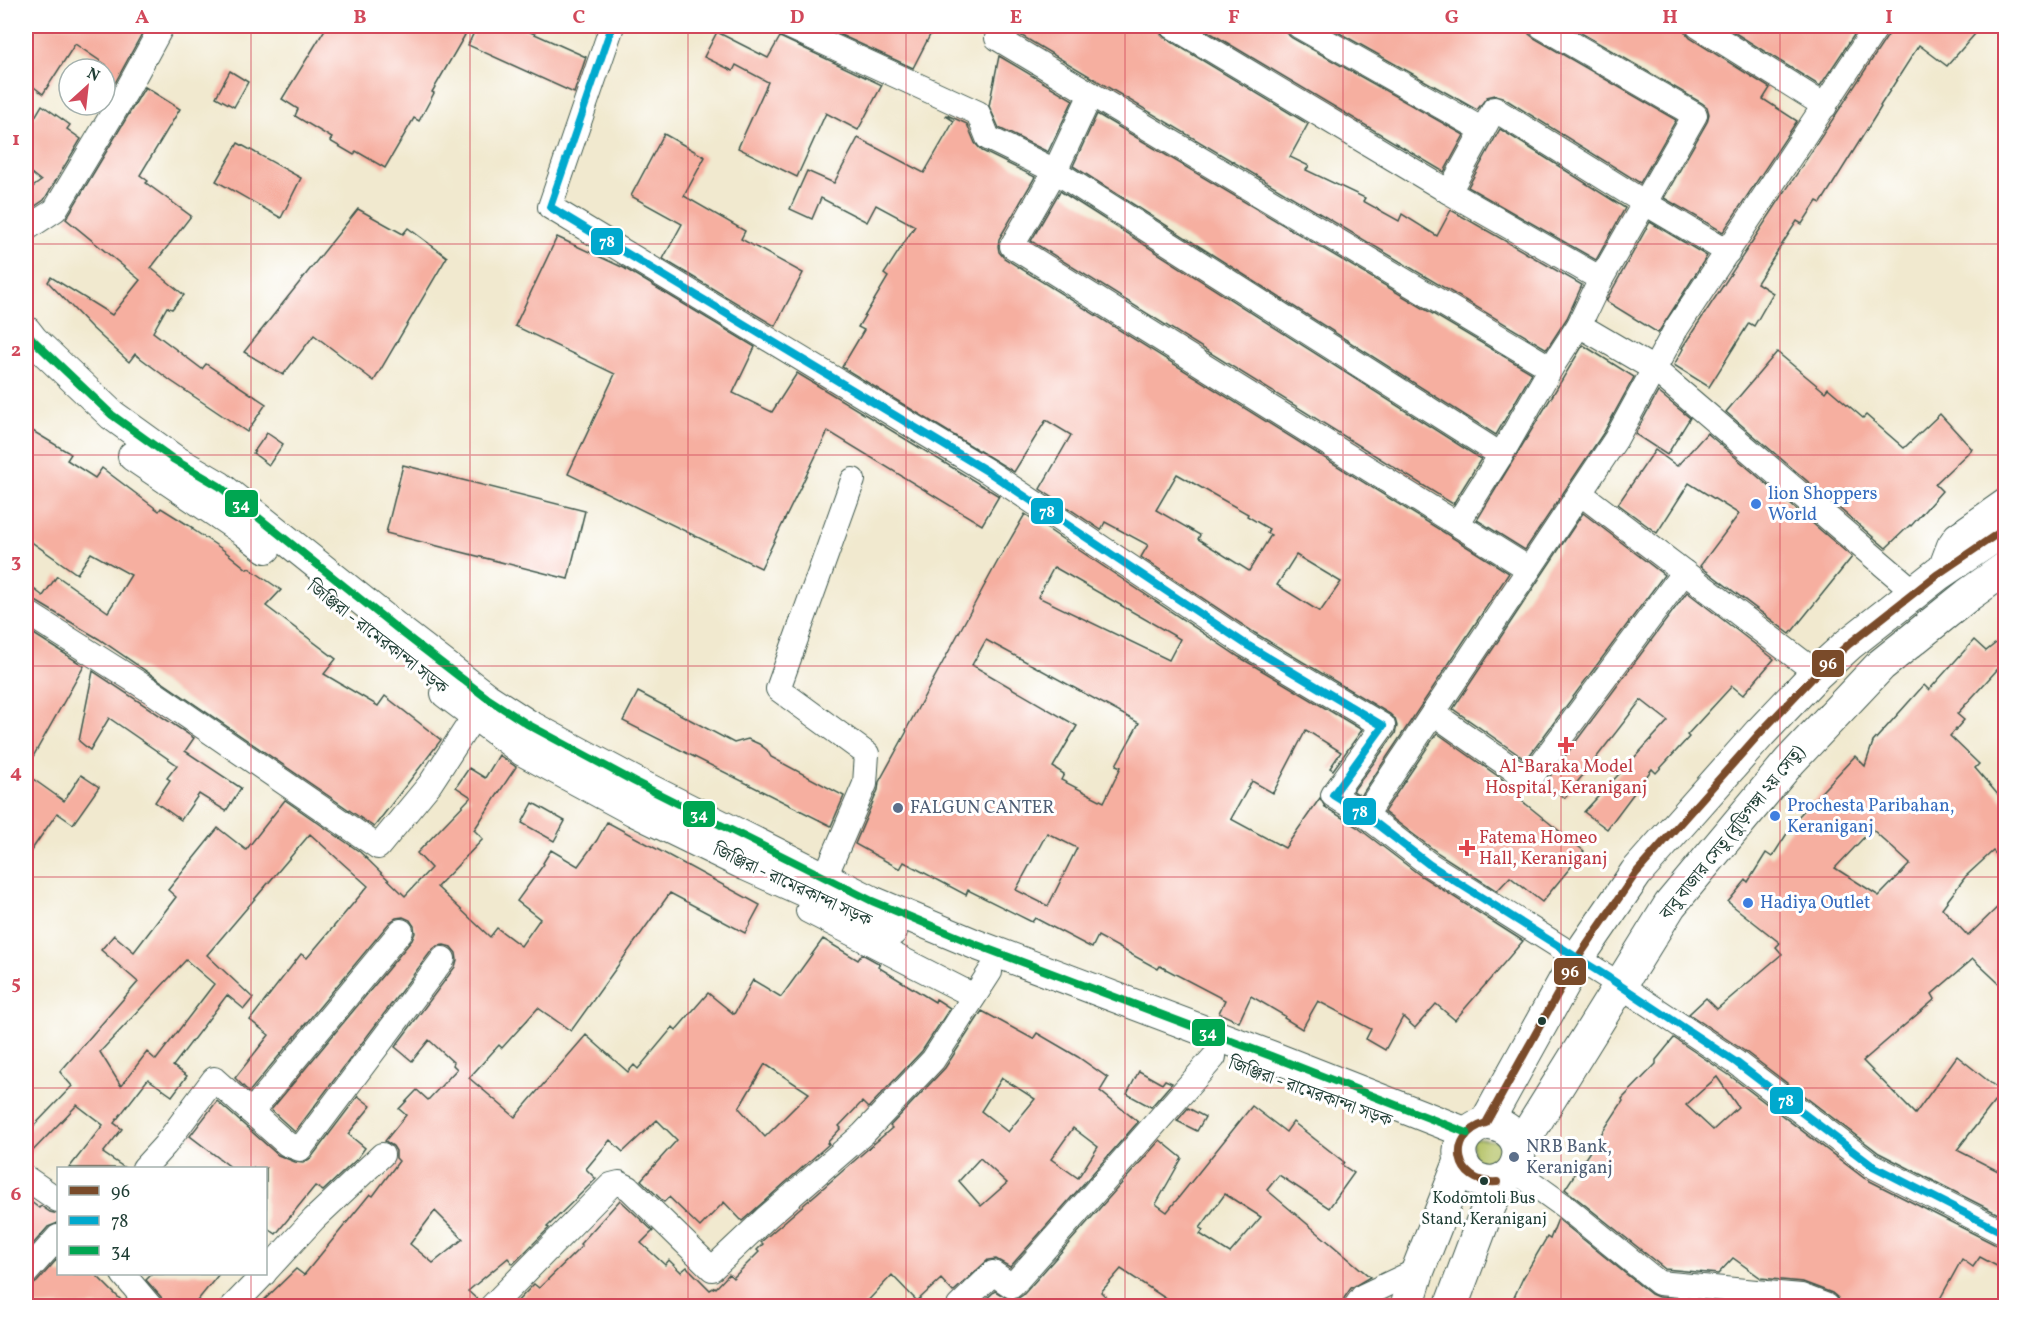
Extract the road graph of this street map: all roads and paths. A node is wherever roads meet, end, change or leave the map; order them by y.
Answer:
1 (162, 26) edge
2 (612, 26) edge
3 (788, 26) edge
4 (1001, 26) edge
5 (1172, 26) edge
6 (1299, 26) edge
7 (1541, 26) edge
8 (1698, 26) edge
9 (1877, 26) edge
10 (1091, 94) junction
11 (1825, 106) junction
12 (1483, 130) junction
13 (1056, 171) junction
14 (1449, 192) junction
15 (1645, 203) junction
16 (26, 229) edge
17 (1728, 252) junction
18 (1601, 279) junction
19 (1579, 325) junction
20 (26, 331) edge
21 (26, 361) edge
22 (1551, 368) junction
23 (1654, 369) junction
24 (1501, 454) junction
25 (853, 480) dead end
26 (1580, 493) junction
27 (2006, 500) edge
28 (1457, 524) junction
29 (2006, 528) edge
30 (2006, 568) edge
31 (1529, 569) junction
32 (1684, 572) junction
33 (1927, 583) junction
34 (2006, 584) edge
35 (1968, 595) junction
36 (26, 612) edge
37 (432, 668) junction
38 (1817, 673) junction
39 (1433, 713) junction
40 (475, 715) junction
41 (1365, 815) junction
42 (825, 877) junction
43 (808, 911) dead end
44 (401, 931) dead end
45 (443, 958) dead end
46 (1577, 959) junction
47 (982, 984) junction
48 (1214, 1057) junction
49 (251, 1112) junction
50 (1468, 1142) junction
51 (382, 1155) dead end
52 (1511, 1166) junction
53 (145, 1167) edge
54 (26, 1178) edge
55 (57, 1199) edge
56 (2006, 1234) edge
57 (57, 1238) edge
58 (267, 1270) edge
59 (1418, 1270) junction
60 (26, 1273) edge
61 (124, 1275) edge
62 (262, 1275) edge
63 (1798, 1301) edge
64 (150, 1306) edge
65 (233, 1306) edge
66 (492, 1306) edge
67 (959, 1306) edge
68 (1356, 1306) edge
69 (1407, 1306) edge
70 (1451, 1306) edge
71 (1827, 1306) edge

1 - 16 street
2 - 41 street
3 - 13 street
4 - 10 street
5 - 14 street
6 - 12 street
7 - 15 street
8 - 11 street
9 - 11 street
10 - 13 street
10 - 22 street
11 - 17 street
12 - 14 street
12 - 15 street
13 - 24 street
13 - 28 street
14 - 18 street
15 - 17 street
15 - 18 street
17 - 23 street
18 - 19 street
19 - 22 street
19 - 23 street
20 - 37 main road, জিঞ্জিরা - রামেরকান্দা সড়ক
21 - 37 main road, জিঞ্জিরা - রামেরকান্দা সড়ক
22 - 24 street
23 - 26 street
23 - 33 street
24 - 28 street
25 - 42 street
26 - 31 street
26 - 32 street
27 - 33 street
28 - 31 street
29 - 33 highway
30 - 35 highway, বাবু বাজার সেতু (বুড়িগঙ্গা ২য় সেতু)
31 - 39 street
32 - 38 street
32 - 39 street
33 - 38 highway
34 - 35 street
35 - 52 highway, বাবু বাজার সেতু (বুড়িগঙ্গা ২য় সেতু)
36 - 40 street
37 - 40 main road, জিঞ্জিরা - রামেরকান্দা সড়ক
37 - 42 main road, জিঞ্জিরা - রামেরকান্দা সড়ক
38 - 46 highway
39 - 41 street
40 - 47 main road, জিঞ্জিরা - রামেরকান্দা সড়ক
41 - 46 street
42 - 50 main road, জিঞ্জিরা - রামেরকান্দা সড়ক
43 - 47 street
44 - 49 street
45 - 49 street
46 - 50 highway
46 - 56 street
47 - 48 main road, জিঞ্জিরা - রামেরকান্দা সড়ক
47 - 66 street
48 - 50 main road, জিঞ্জিরা - রামেরকান্দা সড়ক
48 - 67 street
49 - 53 street
50 - 52 highway
50 - 52 highway
50 - 59 highway
51 - 58 street
52 - 63 street
52 - 70 highway, বাবু বাজার সেতু (বুড়িগঙ্গা ২য় সেতু)
54 - 55 street
57 - 60 street
59 - 68 street
59 - 69 highway
61 - 64 street
62 - 65 street
63 - 71 street

